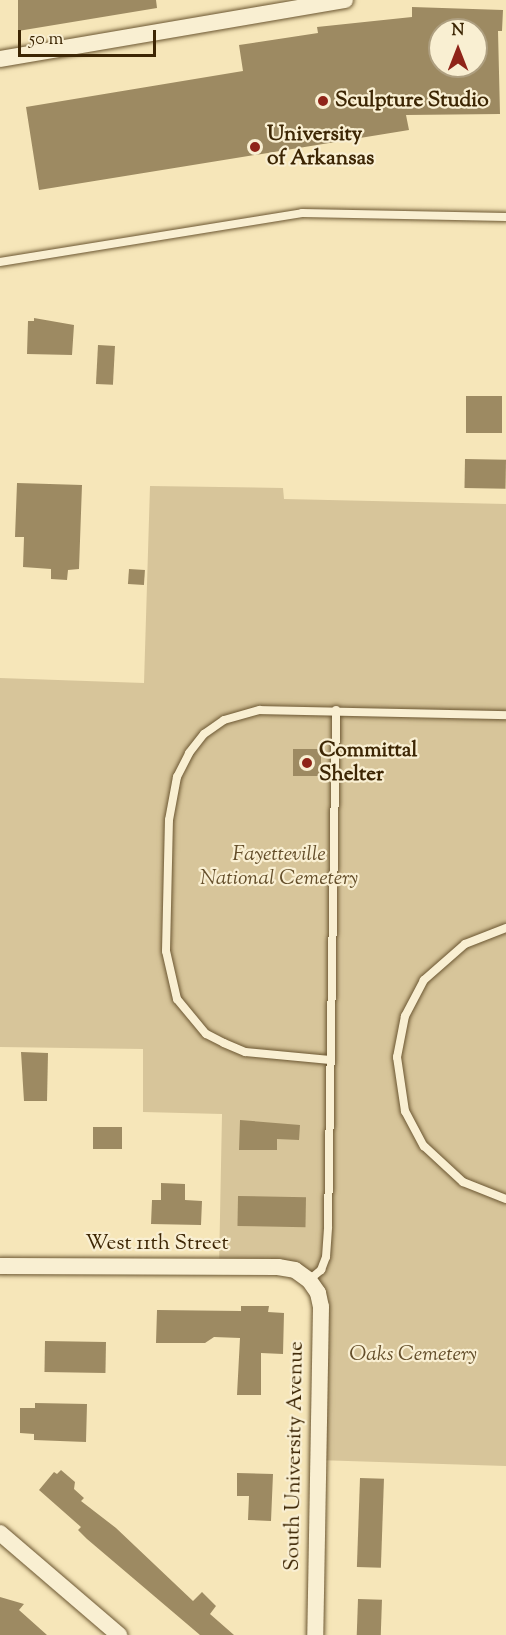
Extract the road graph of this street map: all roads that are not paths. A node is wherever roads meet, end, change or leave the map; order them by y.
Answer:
1 (345, 0) edge
2 (0, 59) edge
3 (506, 217) edge
4 (0, 262) edge
5 (336, 710) junction
6 (506, 715) edge
7 (506, 928) edge
8 (330, 1060) junction
9 (506, 1199) edge
10 (0, 1266) edge
11 (309, 1280) junction
12 (0, 1533) edge
13 (119, 1635) edge
14 (315, 1635) edge

1 - 2 street
3 - 4 lane
5 - 6 lane
5 - 8 lane
5 - 8 lane
7 - 9 lane
8 - 11 lane
10 - 11 street, West 11th Street
11 - 14 street, South University Avenue
12 - 13 street

